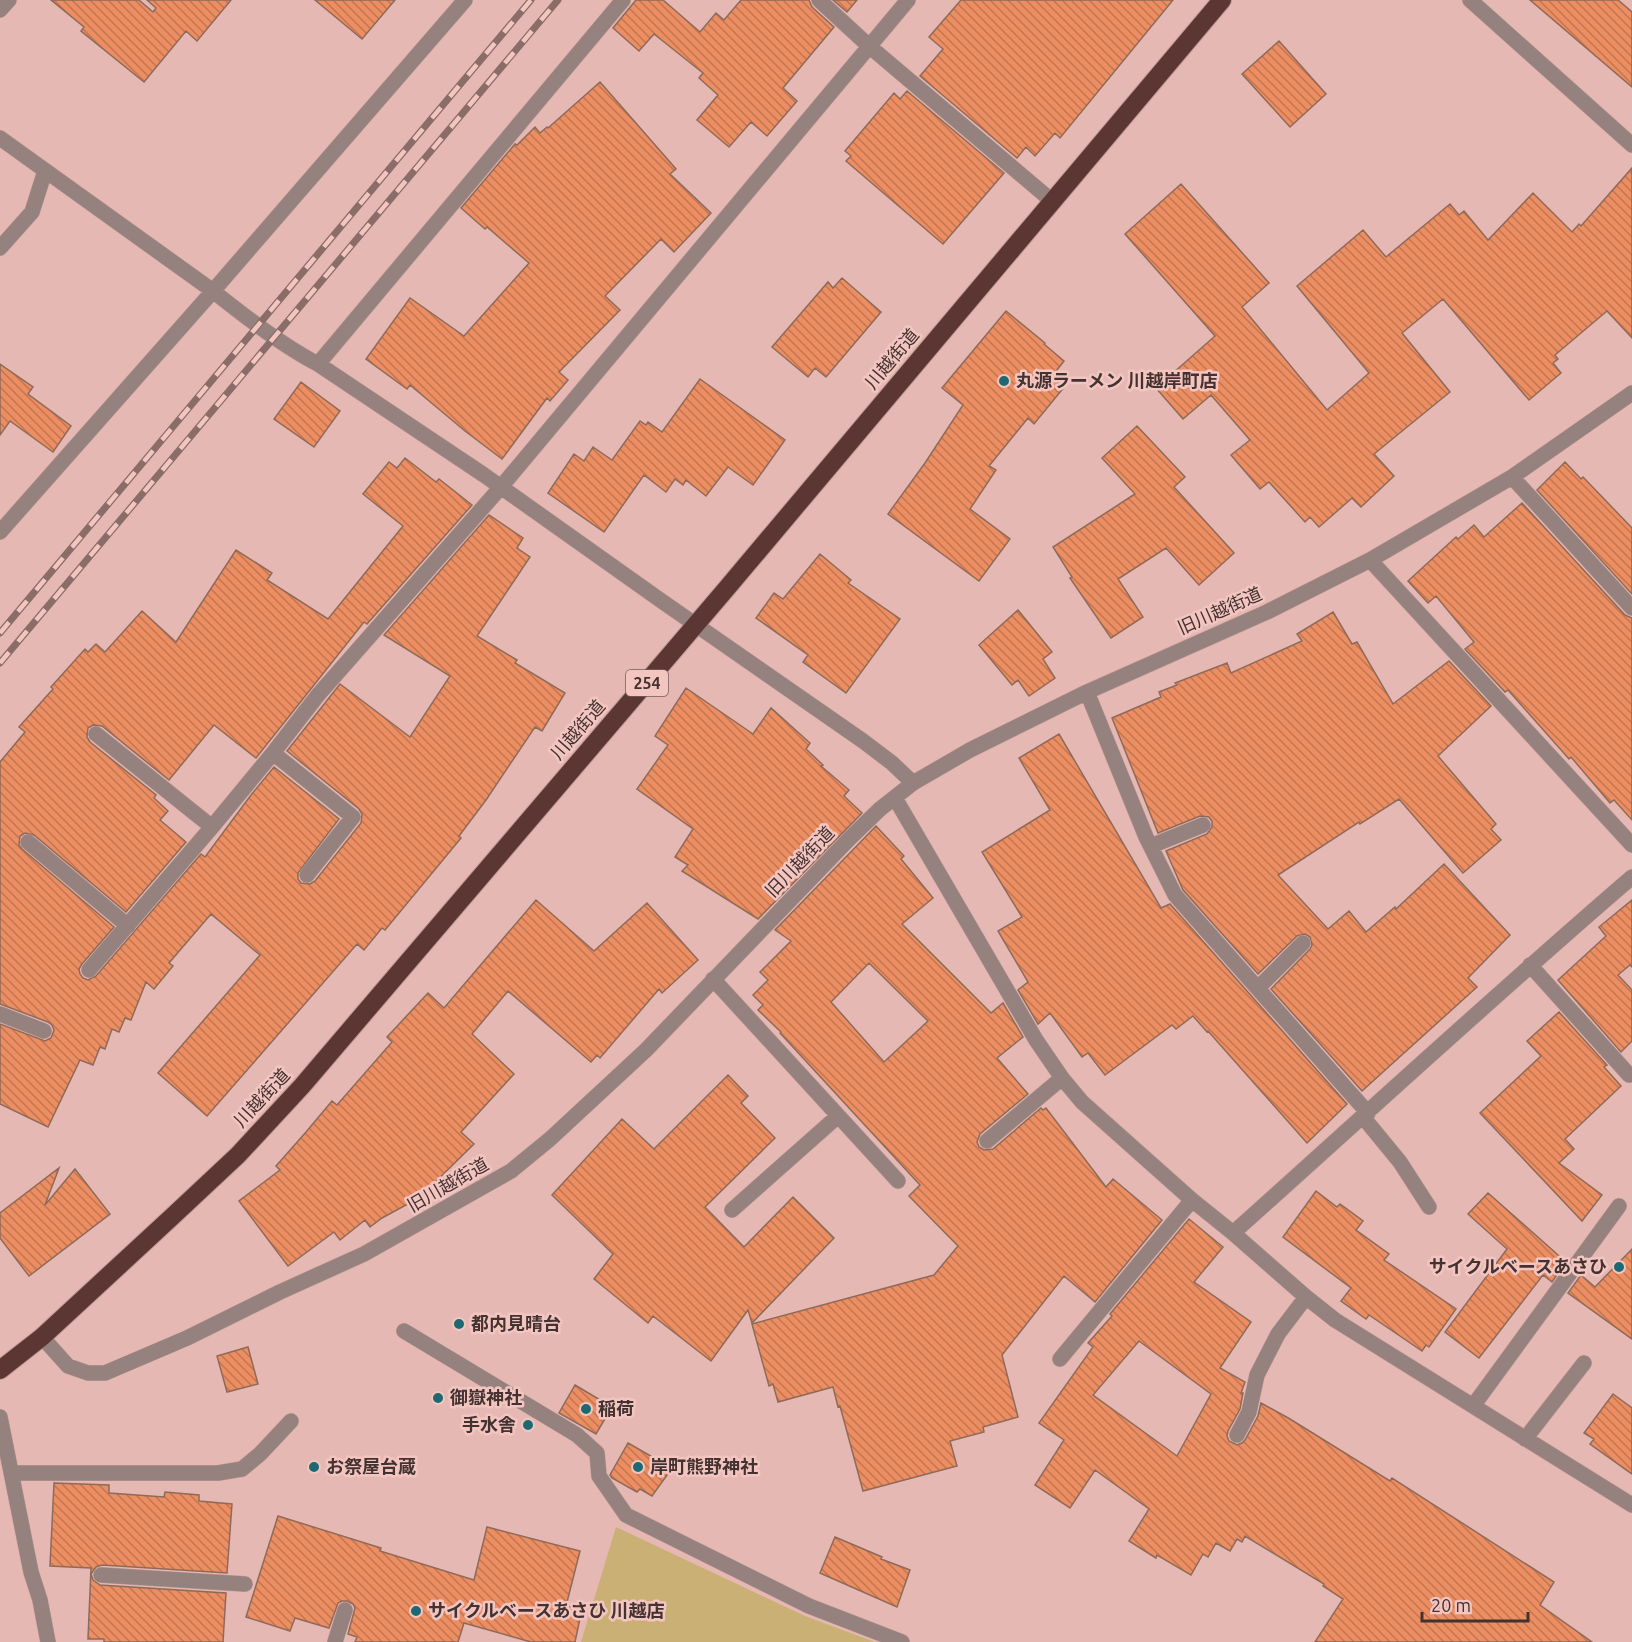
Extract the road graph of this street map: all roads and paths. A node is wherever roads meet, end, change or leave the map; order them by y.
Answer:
1 (9, 0) edge
2 (465, 0) edge
3 (623, 0) edge
4 (819, 0) edge
5 (908, 0) edge
6 (1222, 0) edge
7 (1470, 0) edge
8 (0, 10) edge
9 (869, 46) junction
10 (0, 138) edge
11 (1632, 145) edge
12 (45, 171) junction
13 (1052, 201) junction
14 (0, 248) edge
15 (213, 291) junction
16 (318, 364) junction
17 (1632, 393) edge
18 (1512, 477) junction
19 (501, 487) junction
20 (0, 532) edge
21 (1370, 560) junction
22 (1632, 608) edge
23 (696, 624) junction
24 (1087, 692) junction
25 (96, 734) dead end
26 (273, 753) junction
27 (913, 783) junction
28 (895, 798) junction
29 (1203, 825) dead end
30 (212, 827) junction
31 (28, 842) dead end
32 (1632, 845) edge
33 (1151, 846) junction
34 (307, 875) dead end
35 (1632, 877) edge
36 (128, 926) junction
37 (1303, 943) dead end
38 (1530, 965) junction
39 (89, 970) dead end
40 (713, 979) junction
41 (1258, 988) junction
42 (0, 1014) edge
43 (44, 1031) dead end
44 (1629, 1075) dead end
45 (1062, 1078) junction
46 (1365, 1115) junction
47 (838, 1116) junction
48 (987, 1141) dead end
49 (898, 1180) dead end
50 (1192, 1200) junction
51 (1619, 1206) dead end
52 (1429, 1207) dead end
53 (732, 1210) dead end
54 (1233, 1233) junction
55 (1306, 1297) junction
56 (404, 1331) dead end
57 (42, 1337) junction
58 (1060, 1359) dead end
59 (1584, 1363) dead end
60 (0, 1370) edge
61 (1473, 1406) junction
62 (0, 1417) edge
63 (291, 1421) dead end
64 (1237, 1435) dead end
65 (1526, 1439) junction
66 (12, 1473) junction
67 (1632, 1505) edge
68 (101, 1575) dead end
69 (245, 1584) dead end
70 (345, 1610) dead end
71 (48, 1642) edge
72 (335, 1642) edge
73 (902, 1642) edge

1 - 8 street
2 - 15 street
3 - 16 street
4 - 9 street
5 - 9 street
6 - 13 highway, 川越街道 / 254
7 - 11 street
9 - 13 street
9 - 19 street
10 - 12 street
12 - 14 street
12 - 15 street
13 - 23 highway, 川越街道 / 254
15 - 16 street
15 - 20 street
16 - 19 street
17 - 18 street, 旧川越街道
18 - 21 street, 旧川越街道
18 - 22 street
19 - 23 street
19 - 26 street
21 - 24 street, 旧川越街道
21 - 32 street
23 - 27 street
23 - 57 highway, 川越街道 / 254
24 - 27 street, 旧川越街道
24 - 33 street
25 - 30 street
26 - 30 street
26 - 34 street
27 - 28 street, 旧川越街道
28 - 40 street, 旧川越街道
28 - 45 street
29 - 33 street
30 - 36 street
31 - 36 street
33 - 41 street
35 - 38 street
36 - 39 street
37 - 41 street
38 - 44 street
38 - 46 street
40 - 47 street
40 - 57 street, 旧川越街道
41 - 46 street
42 - 43 street
45 - 48 street
45 - 50 street
46 - 52 street
46 - 54 street
47 - 49 street
47 - 53 street
50 - 54 street
50 - 58 street
51 - 61 street
54 - 55 street
55 - 61 street
55 - 64 street
56 - 73 street
57 - 60 highway, 川越街道 / 254
59 - 65 street
61 - 65 street
62 - 66 street
63 - 66 street
65 - 67 street
66 - 71 street
68 - 69 street
70 - 72 street

